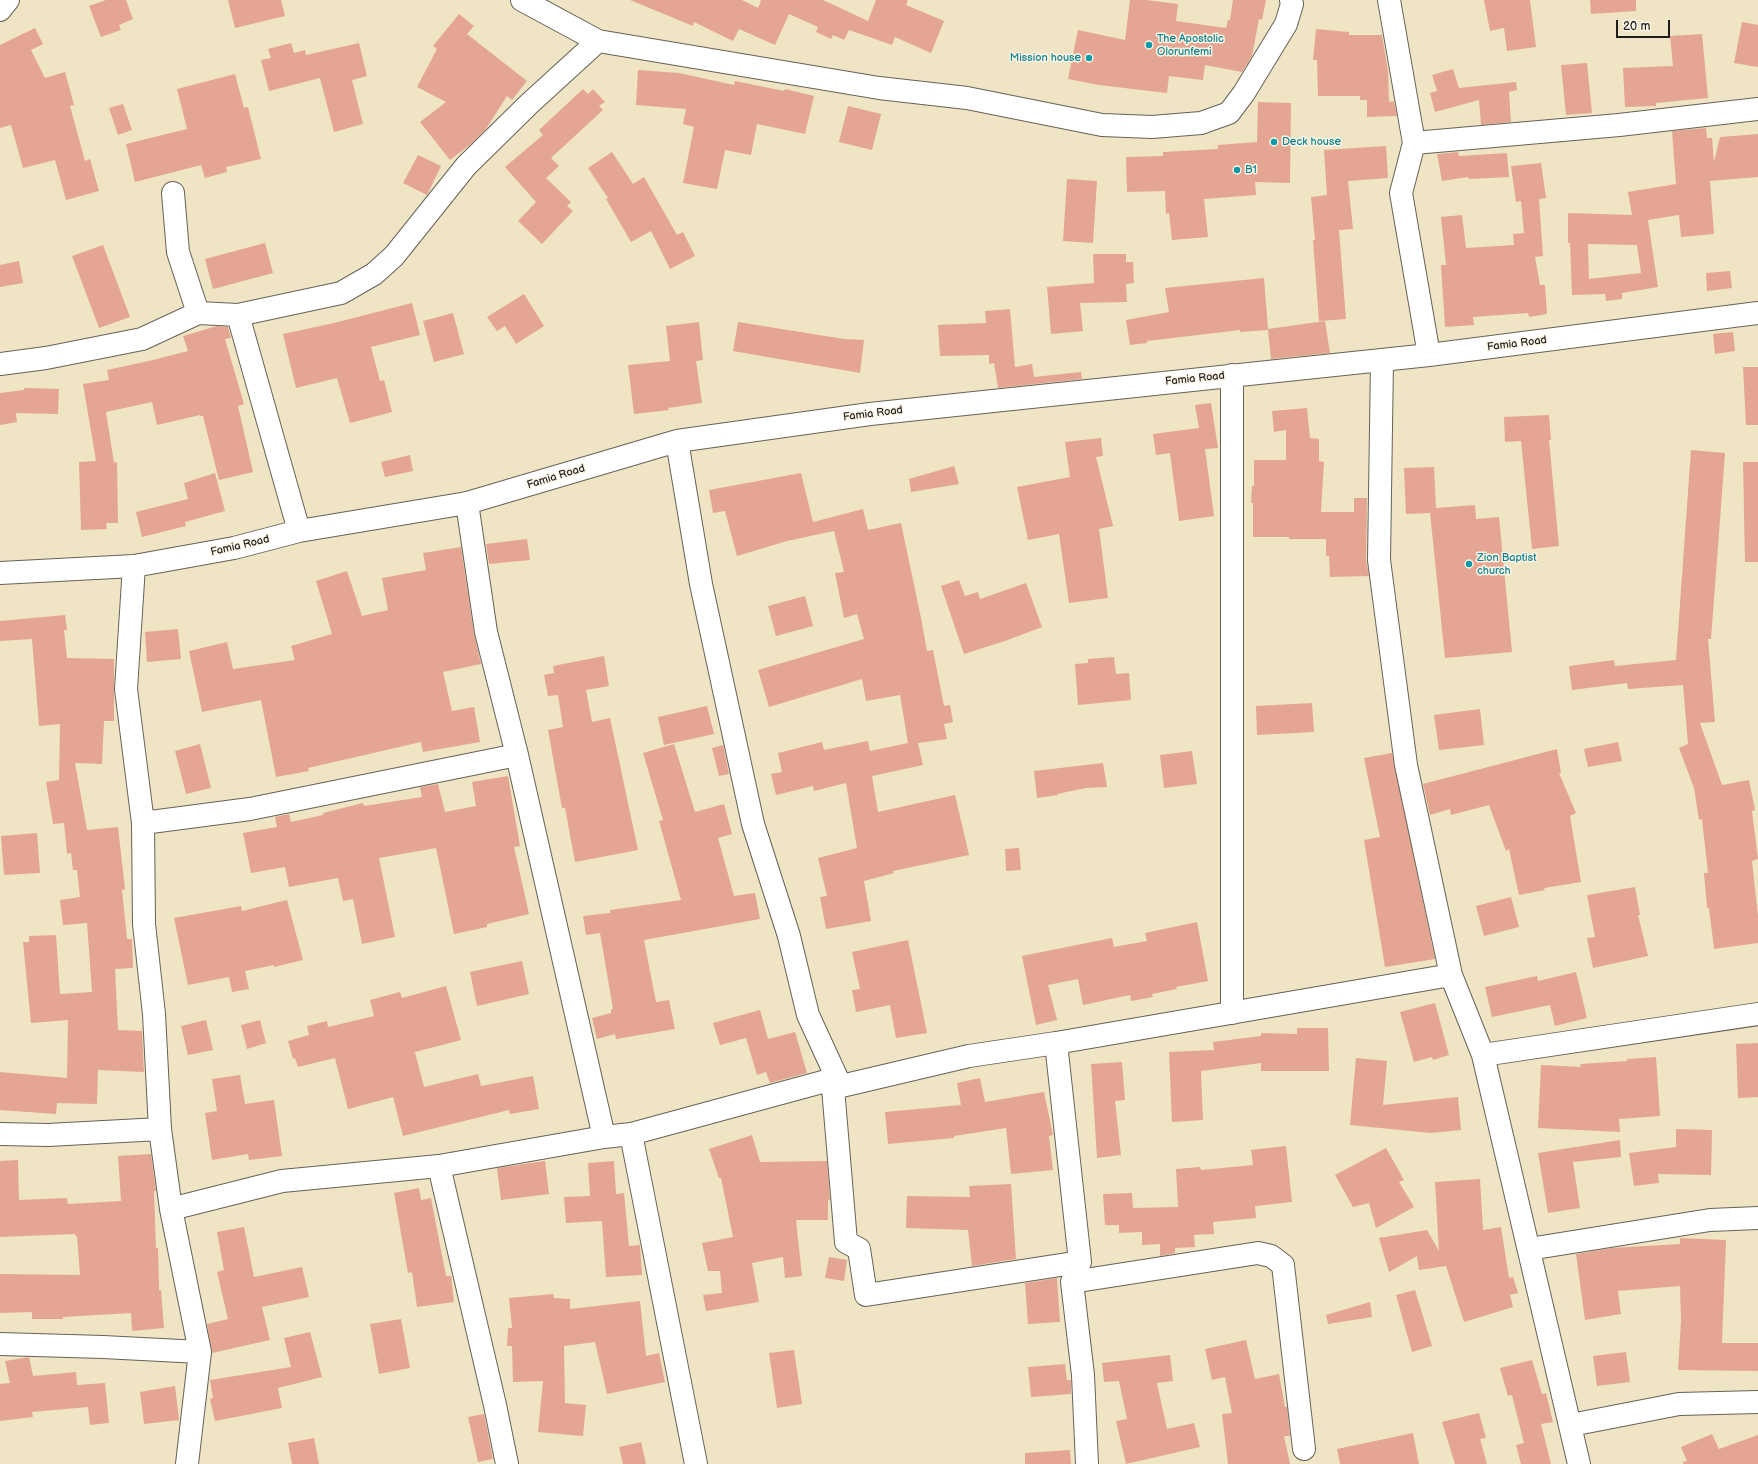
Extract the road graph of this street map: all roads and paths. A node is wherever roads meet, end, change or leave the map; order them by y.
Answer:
1 (8, 0) edge
2 (522, 0) edge
3 (1291, 0) edge
4 (1389, 0) edge
5 (0, 10) edge
6 (598, 41) junction
7 (1758, 109) edge
8 (1414, 143) junction
9 (173, 193) dead end
10 (198, 313) junction
11 (1758, 313) edge
12 (238, 314) junction
13 (1429, 355) junction
14 (1382, 361) junction
15 (0, 364) edge
16 (1232, 375) junction
17 (677, 441) junction
18 (467, 503) junction
19 (299, 531) junction
20 (134, 566) junction
21 (0, 573) edge
22 (517, 755) junction
23 (143, 822) junction
24 (1452, 975) junction
25 (1232, 1013) junction
26 (1758, 1014) edge
27 (1056, 1043) junction
28 (1482, 1055) junction
29 (835, 1083) junction
30 (160, 1130) junction
31 (0, 1134) edge
32 (631, 1134) junction
33 (604, 1137) junction
34 (439, 1166) junction
35 (171, 1209) junction
36 (1758, 1218) edge
37 (1529, 1249) junction
38 (1076, 1272) junction
39 (0, 1344) edge
40 (200, 1352) junction
41 (1758, 1403) edge
42 (1571, 1425) junction
43 (1304, 1449) dead end
44 (187, 1464) edge
45 (507, 1464) edge
46 (696, 1464) edge
47 (1087, 1464) edge
48 (1579, 1464) edge

1 - 5 street
2 - 6 street
3 - 6 street
4 - 8 street
6 - 12 street
7 - 8 street
8 - 13 street
9 - 10 street
10 - 12 street
10 - 15 street
11 - 13 street, Famia Road
12 - 19 street
13 - 14 street, Famia Road
14 - 16 street, Famia Road
14 - 24 street
16 - 17 street, Famia Road
16 - 25 street
17 - 18 street, Famia Road
17 - 29 street
18 - 19 street, Famia Road
18 - 22 street
19 - 20 street, Famia Road
20 - 21 street, Famia Road
20 - 23 street
22 - 23 street
22 - 33 street
23 - 30 street
24 - 25 street
24 - 28 street
25 - 27 street
26 - 28 street
27 - 29 street
27 - 38 street
28 - 37 street
29 - 32 street
29 - 38 street
30 - 31 street
30 - 35 street
32 - 33 street
32 - 46 street
33 - 34 street
34 - 35 street
34 - 45 street
35 - 40 street
36 - 37 street
37 - 42 street
38 - 43 street
38 - 47 street
39 - 40 street
40 - 44 street
41 - 42 street
42 - 48 street

